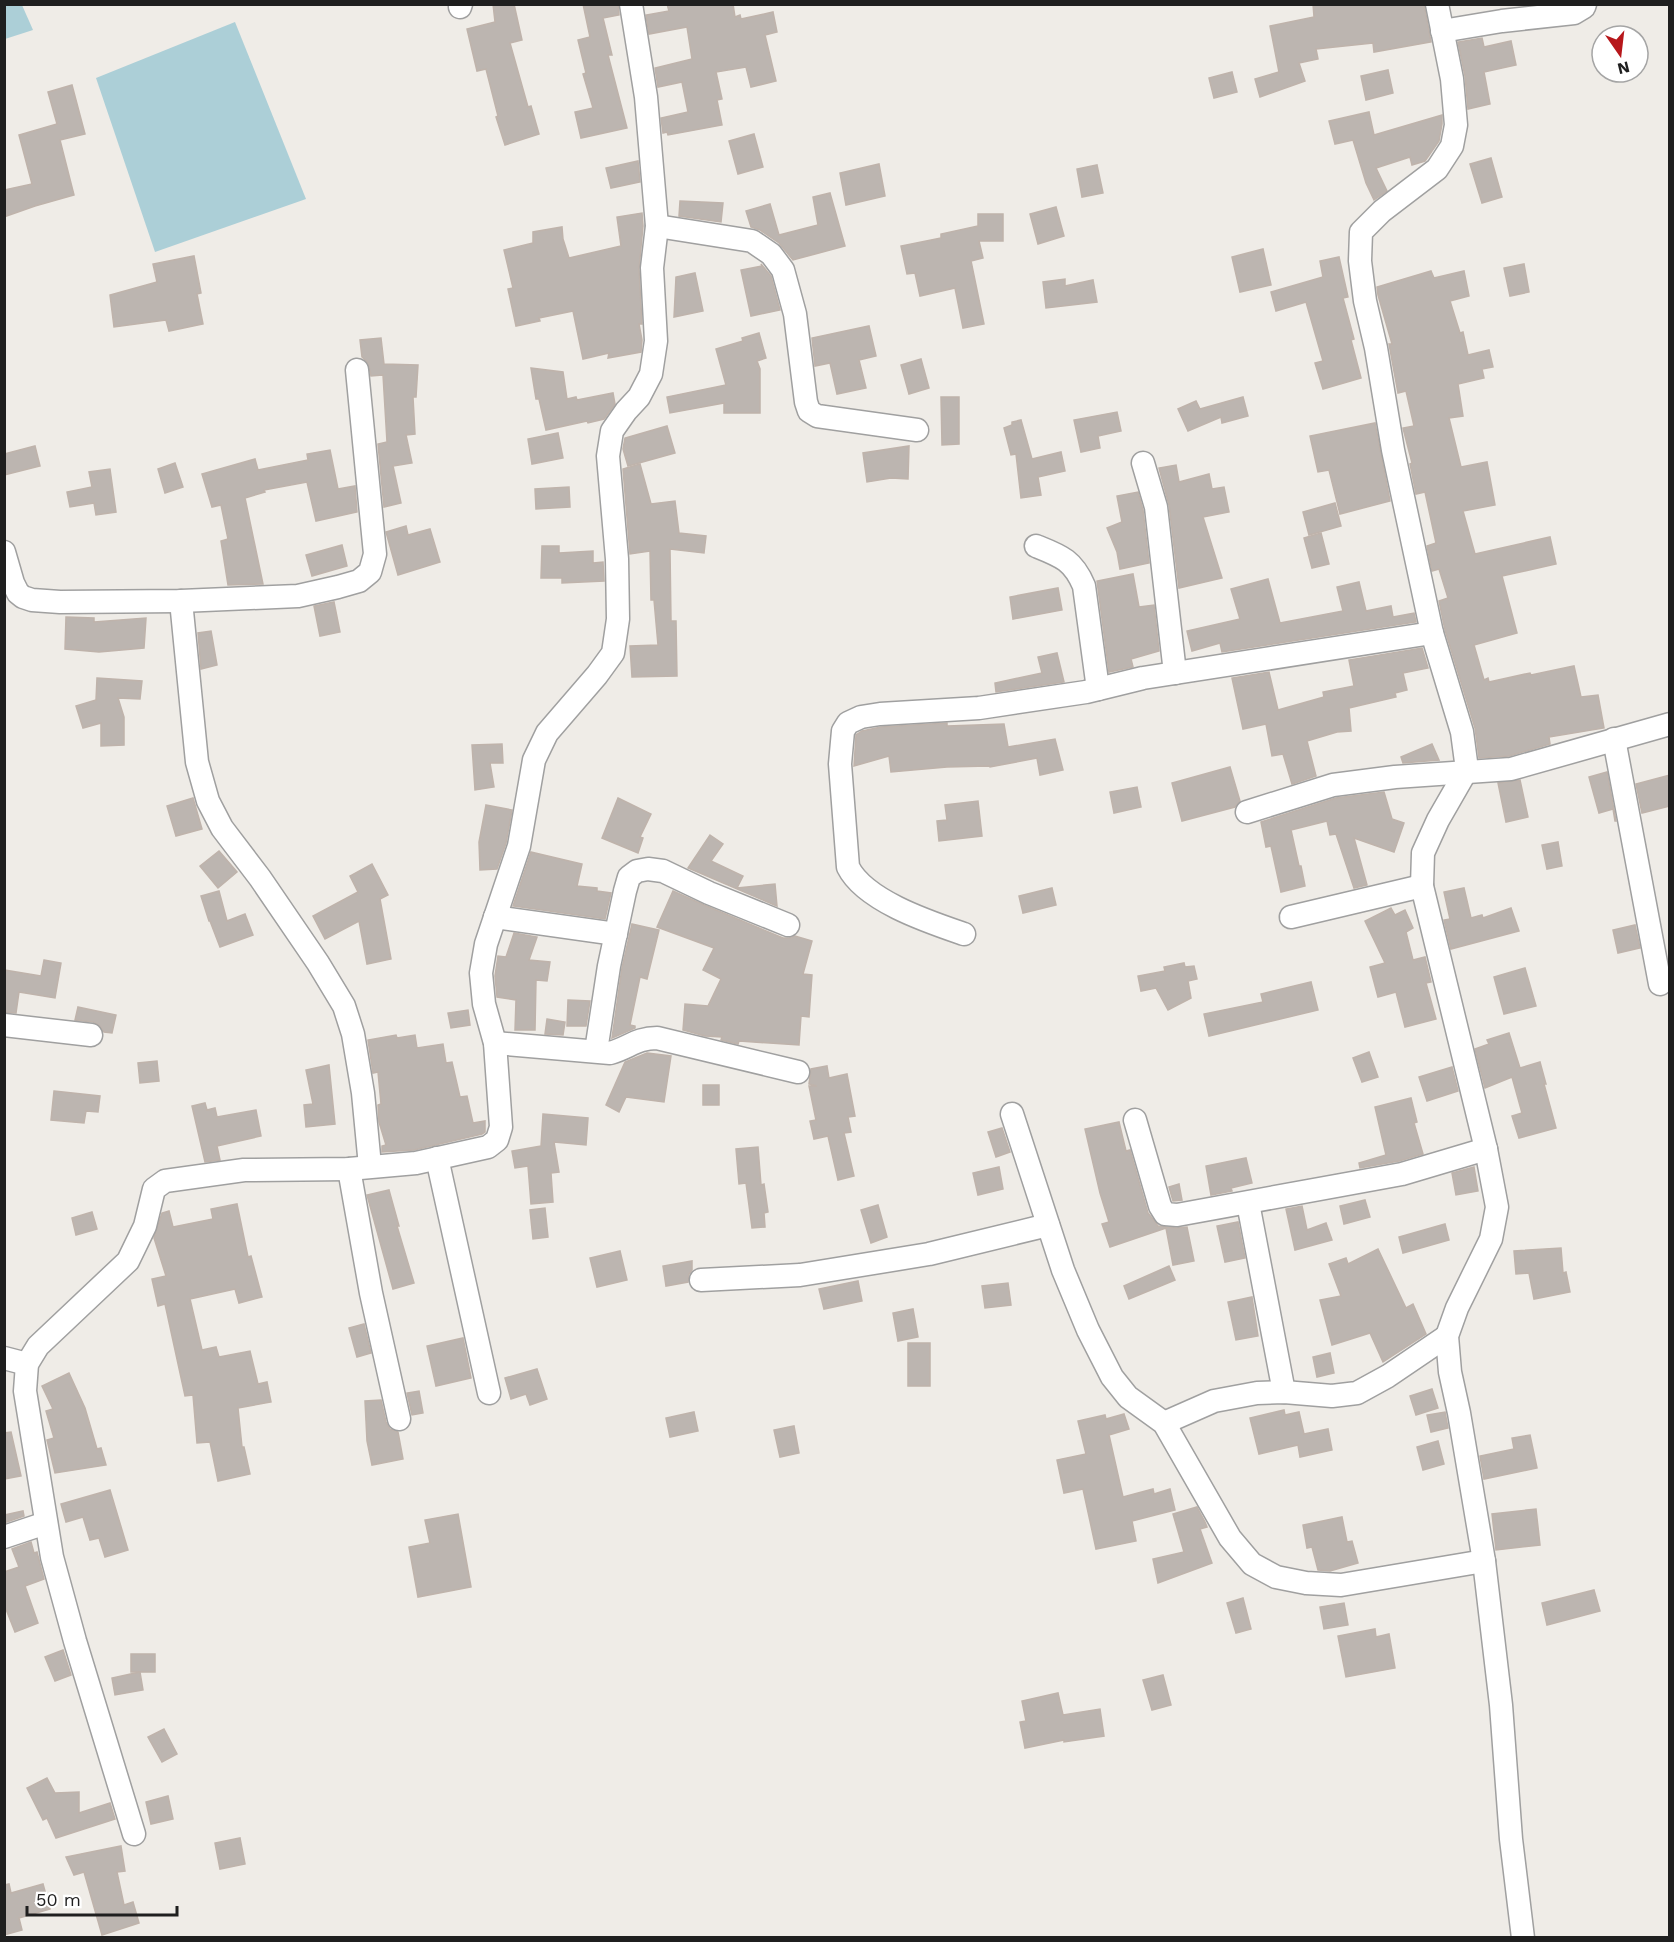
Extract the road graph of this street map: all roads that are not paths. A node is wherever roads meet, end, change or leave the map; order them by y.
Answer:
1 (631, 4) edge
2 (1437, 4) edge
3 (1585, 4) edge
4 (1442, 31) junction
5 (657, 226) junction
6 (357, 370) dead end
7 (917, 430) dead end
8 (1143, 463) dead end
9 (1036, 546) dead end
10 (4, 552) edge
11 (181, 601) junction
12 (1432, 633) junction
13 (1175, 673) junction
14 (1098, 689) junction
15 (1670, 724) edge
16 (1614, 739) junction
17 (1465, 772) junction
18 (1247, 812) dead end
19 (1422, 886) junction
20 (495, 917) junction
21 (1291, 917) dead end
22 (788, 925) dead end
23 (616, 934) junction
24 (964, 934) dead end
25 (1660, 984) dead end
26 (4, 1025) edge
27 (91, 1035) dead end
28 (495, 1042) junction
29 (596, 1051) junction
30 (798, 1072) dead end
31 (1012, 1114) dead end
32 (1135, 1120) dead end
33 (1486, 1149) junction
34 (437, 1158) junction
35 (360, 1168) junction
36 (1248, 1203) junction
37 (1048, 1225) junction
38 (701, 1280) dead end
39 (1447, 1336) junction
40 (4, 1358) edge
41 (27, 1364) junction
42 (1284, 1392) junction
43 (489, 1393) dead end
44 (399, 1419) dead end
45 (1164, 1423) junction
46 (46, 1523) junction
47 (4, 1537) edge
48 (1484, 1561) junction
49 (134, 1834) dead end
50 (1523, 1938) edge

1 - 5 street
2 - 4 street
3 - 4 street
4 - 12 street
5 - 7 street
5 - 20 street
6 - 11 street
8 - 13 street
9 - 14 street
10 - 11 street
11 - 35 street
12 - 13 street
12 - 17 street
13 - 14 street
14 - 24 street
15 - 16 street
16 - 17 street
16 - 25 street
17 - 18 street
17 - 19 street
19 - 21 street
19 - 33 street
20 - 23 street
20 - 28 street
22 - 23 street
23 - 29 street
26 - 27 street
28 - 29 street
28 - 34 street
29 - 30 street
31 - 37 street
32 - 36 street
33 - 36 street
33 - 39 street
34 - 35 street
34 - 43 street
35 - 41 street
35 - 44 street
36 - 42 street
37 - 38 street
37 - 45 street
39 - 42 street
39 - 48 street
40 - 41 street
41 - 46 street
42 - 45 street
45 - 48 street
46 - 47 street
46 - 49 street
48 - 50 street

